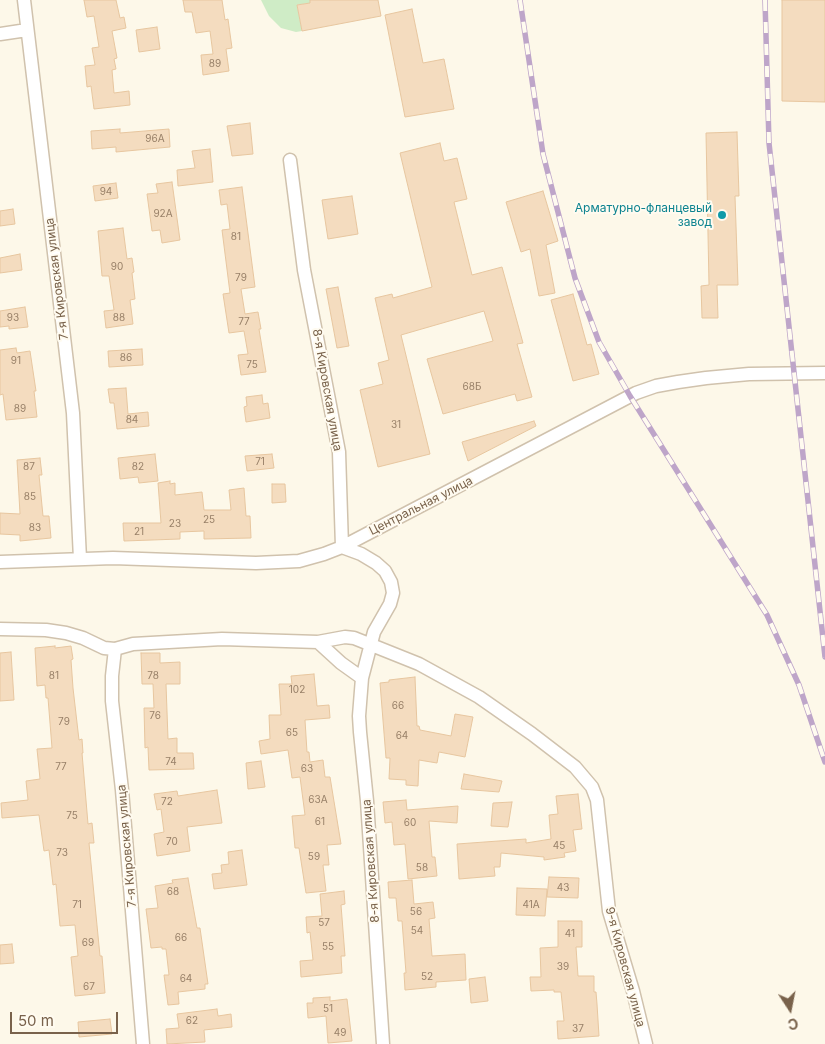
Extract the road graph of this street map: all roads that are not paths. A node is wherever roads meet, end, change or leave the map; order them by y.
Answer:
1 (24, 0) edge
2 (27, 30) junction
3 (0, 34) edge
4 (290, 160) dead end
5 (825, 373) edge
6 (342, 547) junction
7 (80, 559) junction
8 (0, 562) edge
9 (0, 629) edge
10 (318, 642) junction
11 (370, 645) junction
12 (115, 649) junction
13 (362, 678) junction
14 (143, 1044) edge
15 (383, 1044) edge
16 (646, 1044) edge

1 - 2 street, 7-я Кировская улица
2 - 3 street
2 - 7 street, 7-я Кировская улица
4 - 6 street, 8-я Кировская улица
5 - 6 street, Центральная улица
6 - 7 street, Центральная улица
6 - 11 street, 8-я Кировская улица
7 - 8 street, Центральная улица
9 - 12 street
10 - 11 street
10 - 12 street
10 - 13 street
11 - 13 street, 8-я Кировская улица
11 - 16 street, 9-я Кировская улица
12 - 14 street, 7-я Кировская улица
13 - 15 street, 8-я Кировская улица

